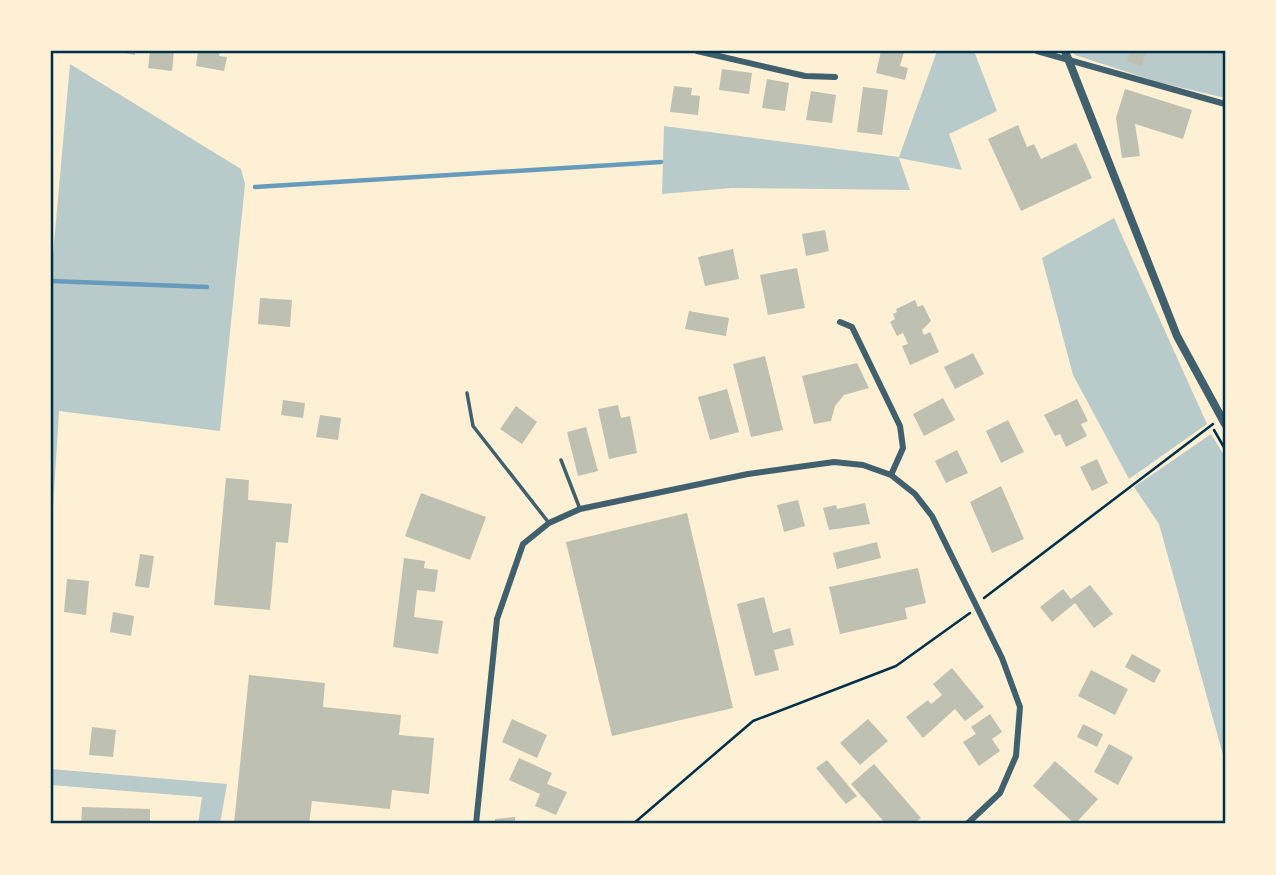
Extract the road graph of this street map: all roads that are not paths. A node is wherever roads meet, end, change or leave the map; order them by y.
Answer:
1 (697, 51) edge
2 (1037, 51) edge
3 (1067, 55) edge
4 (835, 77) dead end
5 (1225, 104) edge
6 (840, 322) dead end
7 (467, 393) dead end
8 (1224, 421) edge
9 (561, 460) dead end
10 (891, 475) junction
11 (580, 509) junction
12 (550, 523) junction
13 (476, 824) edge
14 (967, 824) edge

1 - 4 street
2 - 3 street
3 - 5 street
3 - 8 street
6 - 10 street
7 - 12 lane
9 - 11 lane
10 - 11 street
10 - 14 street
11 - 12 street
12 - 13 street

